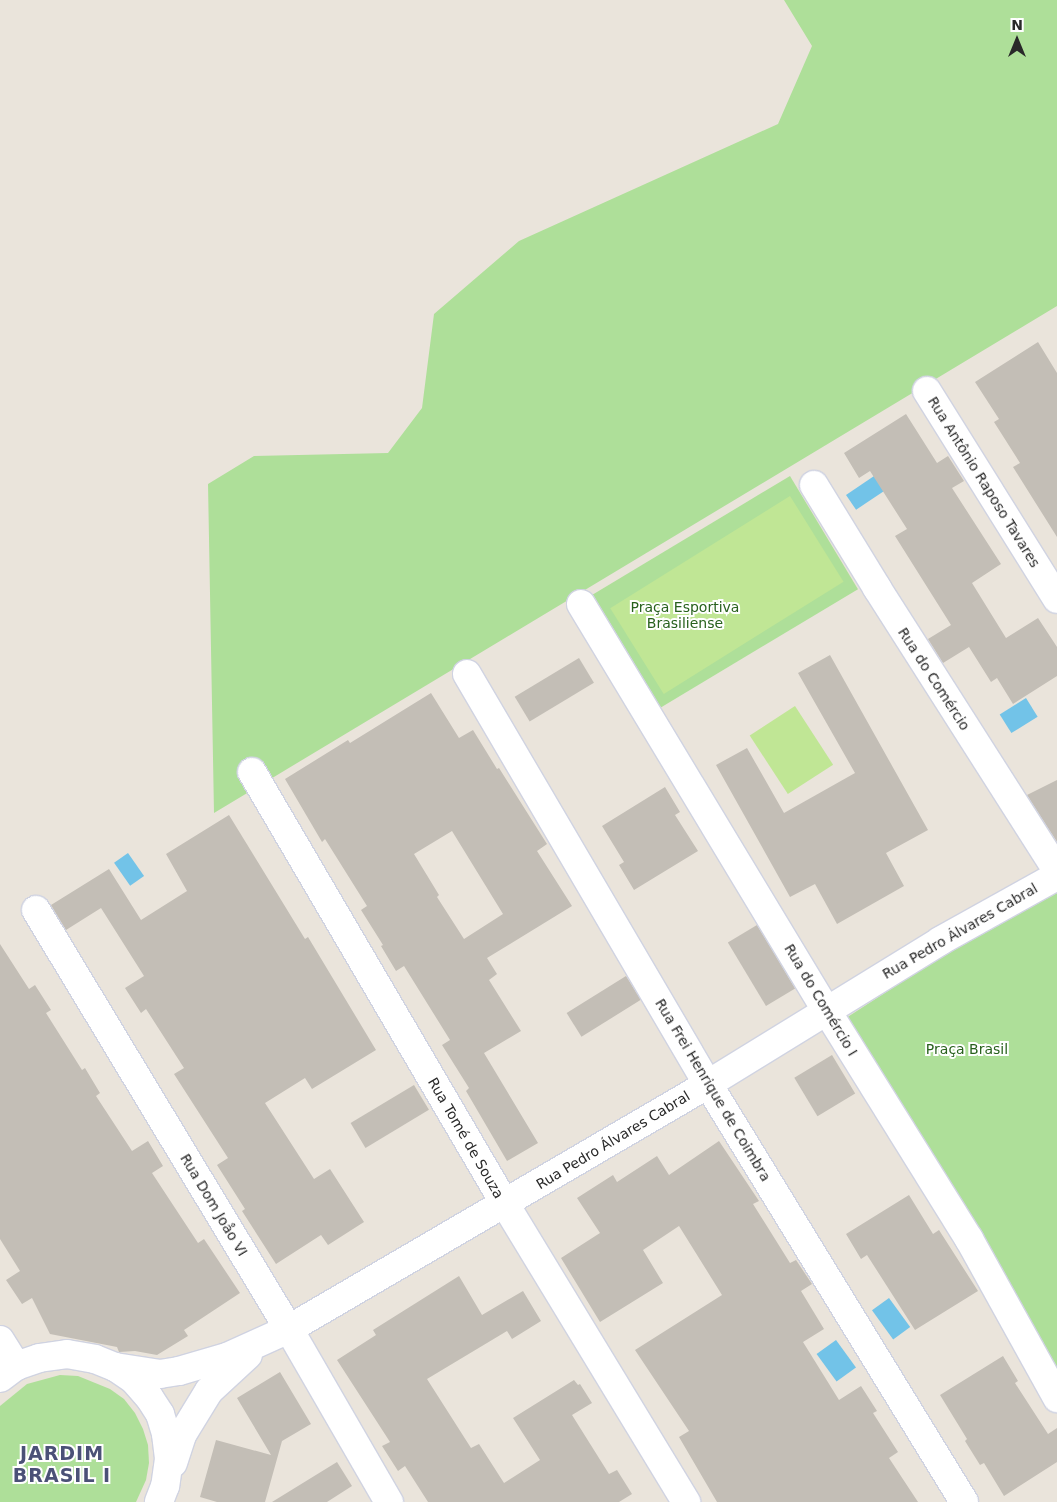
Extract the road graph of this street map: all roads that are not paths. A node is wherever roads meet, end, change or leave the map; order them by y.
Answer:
1 (927, 391) dead end
2 (814, 485) dead end
3 (1057, 599) edge
4 (581, 604) dead end
5 (467, 674) dead end
6 (252, 772) dead end
7 (1057, 872) edge
8 (1057, 876) edge
9 (36, 910) dead end
10 (826, 1011) junction
11 (708, 1084) junction
12 (505, 1204) junction
13 (280, 1334) junction
14 (0, 1340) edge
15 (115, 1367) junction
16 (8, 1372) edge
17 (1057, 1398) edge
18 (162, 1494) edge
19 (388, 1502) edge
20 (686, 1502) edge
21 (964, 1502) edge

1 - 3 street, Rua Antônio Raposo Tavares
2 - 7 street, Rua do Comércio
4 - 10 street, Rua do Comércio I
5 - 11 street, Rua Frei Henrique de Coimbra
6 - 12 street, Rua Tomé de Souza
8 - 10 street, Rua Pedro Álvares Cabral
9 - 13 street, Rua Dom Joåo VI
10 - 11 street, Rua Pedro Álvares Cabral
10 - 17 street, Rua do Comércio I
11 - 12 street, Rua Pedro Álvares Cabral
11 - 21 street, Rua Frei Henrique de Coimbra
12 - 13 street, Rua Pedro Álvares Cabral
12 - 20 street, Rua Tomé de Souza
13 - 15 street, Rua Pedro Álvares Cabral
13 - 18 street, Rua Pedro Álvares Cabral
13 - 19 street, Rua Dom Joåo VI
14 - 16 street
15 - 16 street
15 - 18 street

